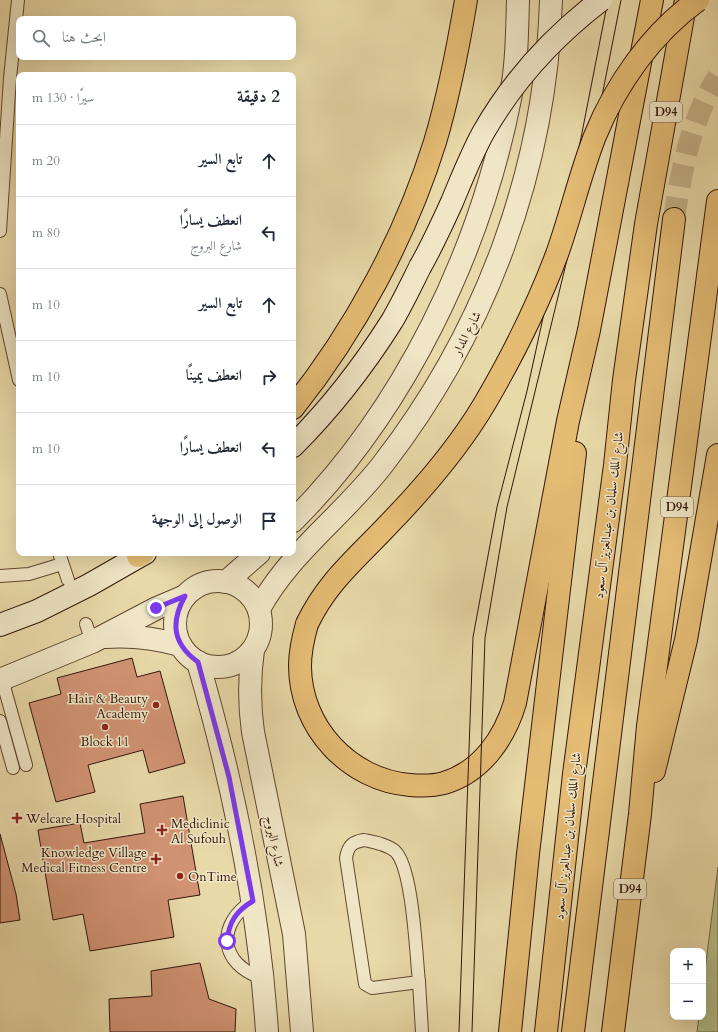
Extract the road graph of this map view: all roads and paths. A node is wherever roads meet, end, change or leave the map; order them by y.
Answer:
1 (18, 0) edge
2 (466, 0) edge
3 (518, 0) edge
4 (551, 0) edge
5 (602, 0) edge
6 (641, 0) edge
7 (652, 0) edge
8 (686, 0) edge
9 (698, 0) edge
10 (16, 16) edge
11 (16, 20) edge
12 (638, 71) junction
13 (718, 201) edge
14 (674, 219) tunnel mouth
15 (0, 231) edge
16 (0, 294) edge
17 (589, 330) junction
18 (16, 366) edge
19 (296, 404) edge
20 (296, 443) edge
21 (718, 455) edge
22 (296, 518) edge
23 (139, 556) edge
24 (256, 556) edge
25 (61, 559) edge
26 (0, 576) edge
27 (68, 580) dead end
28 (226, 582) junction
29 (185, 596) junction
30 (259, 609) junction
31 (0, 625) edge
32 (93, 635) junction
33 (180, 645) junction
34 (253, 650) junction
35 (198, 662) junction
36 (1, 679) edge
37 (0, 721) edge
38 (26, 765) dead end
39 (13, 768) dead end
40 (640, 814) junction
41 (253, 901) junction
42 (262, 978) junction
43 (419, 982) junction
44 (267, 1032) edge
45 (302, 1032) edge
46 (422, 1032) edge
47 (510, 1032) edge
48 (546, 1032) edge
49 (573, 1032) edge
50 (613, 1032) edge

1 - 10 lane
2 - 19 main road
3 - 22 street
4 - 30 street, شارع المدار
5 - 20 street, bridge
6 - 12 main road
7 - 12 main road
8 - 48 main road, شارع الملك سلمان بن عبدالعزيز آل سعود / D94
9 - 17 main road, bridge
11 - 15 lane
12 - 17 main road
13 - 40 main road, D94
14 - 49 main road
16 - 18 lane
17 - 47 main road
21 - 40 main road
23 - 31 street
24 - 28 street
25 - 26 lane
25 - 27 lane
28 - 29 street
28 - 30 street
29 - 32 street
29 - 33 street
30 - 34 street
32 - 33 street
32 - 36 street
33 - 35 street
34 - 35 street
34 - 45 street, شارع البروج
35 - 41 street
36 - 38 lane
37 - 39 lane
40 - 50 main road, D94
41 - 42 street
41 - 42 lane
42 - 44 street
43 - 43 lane
43 - 46 lane

